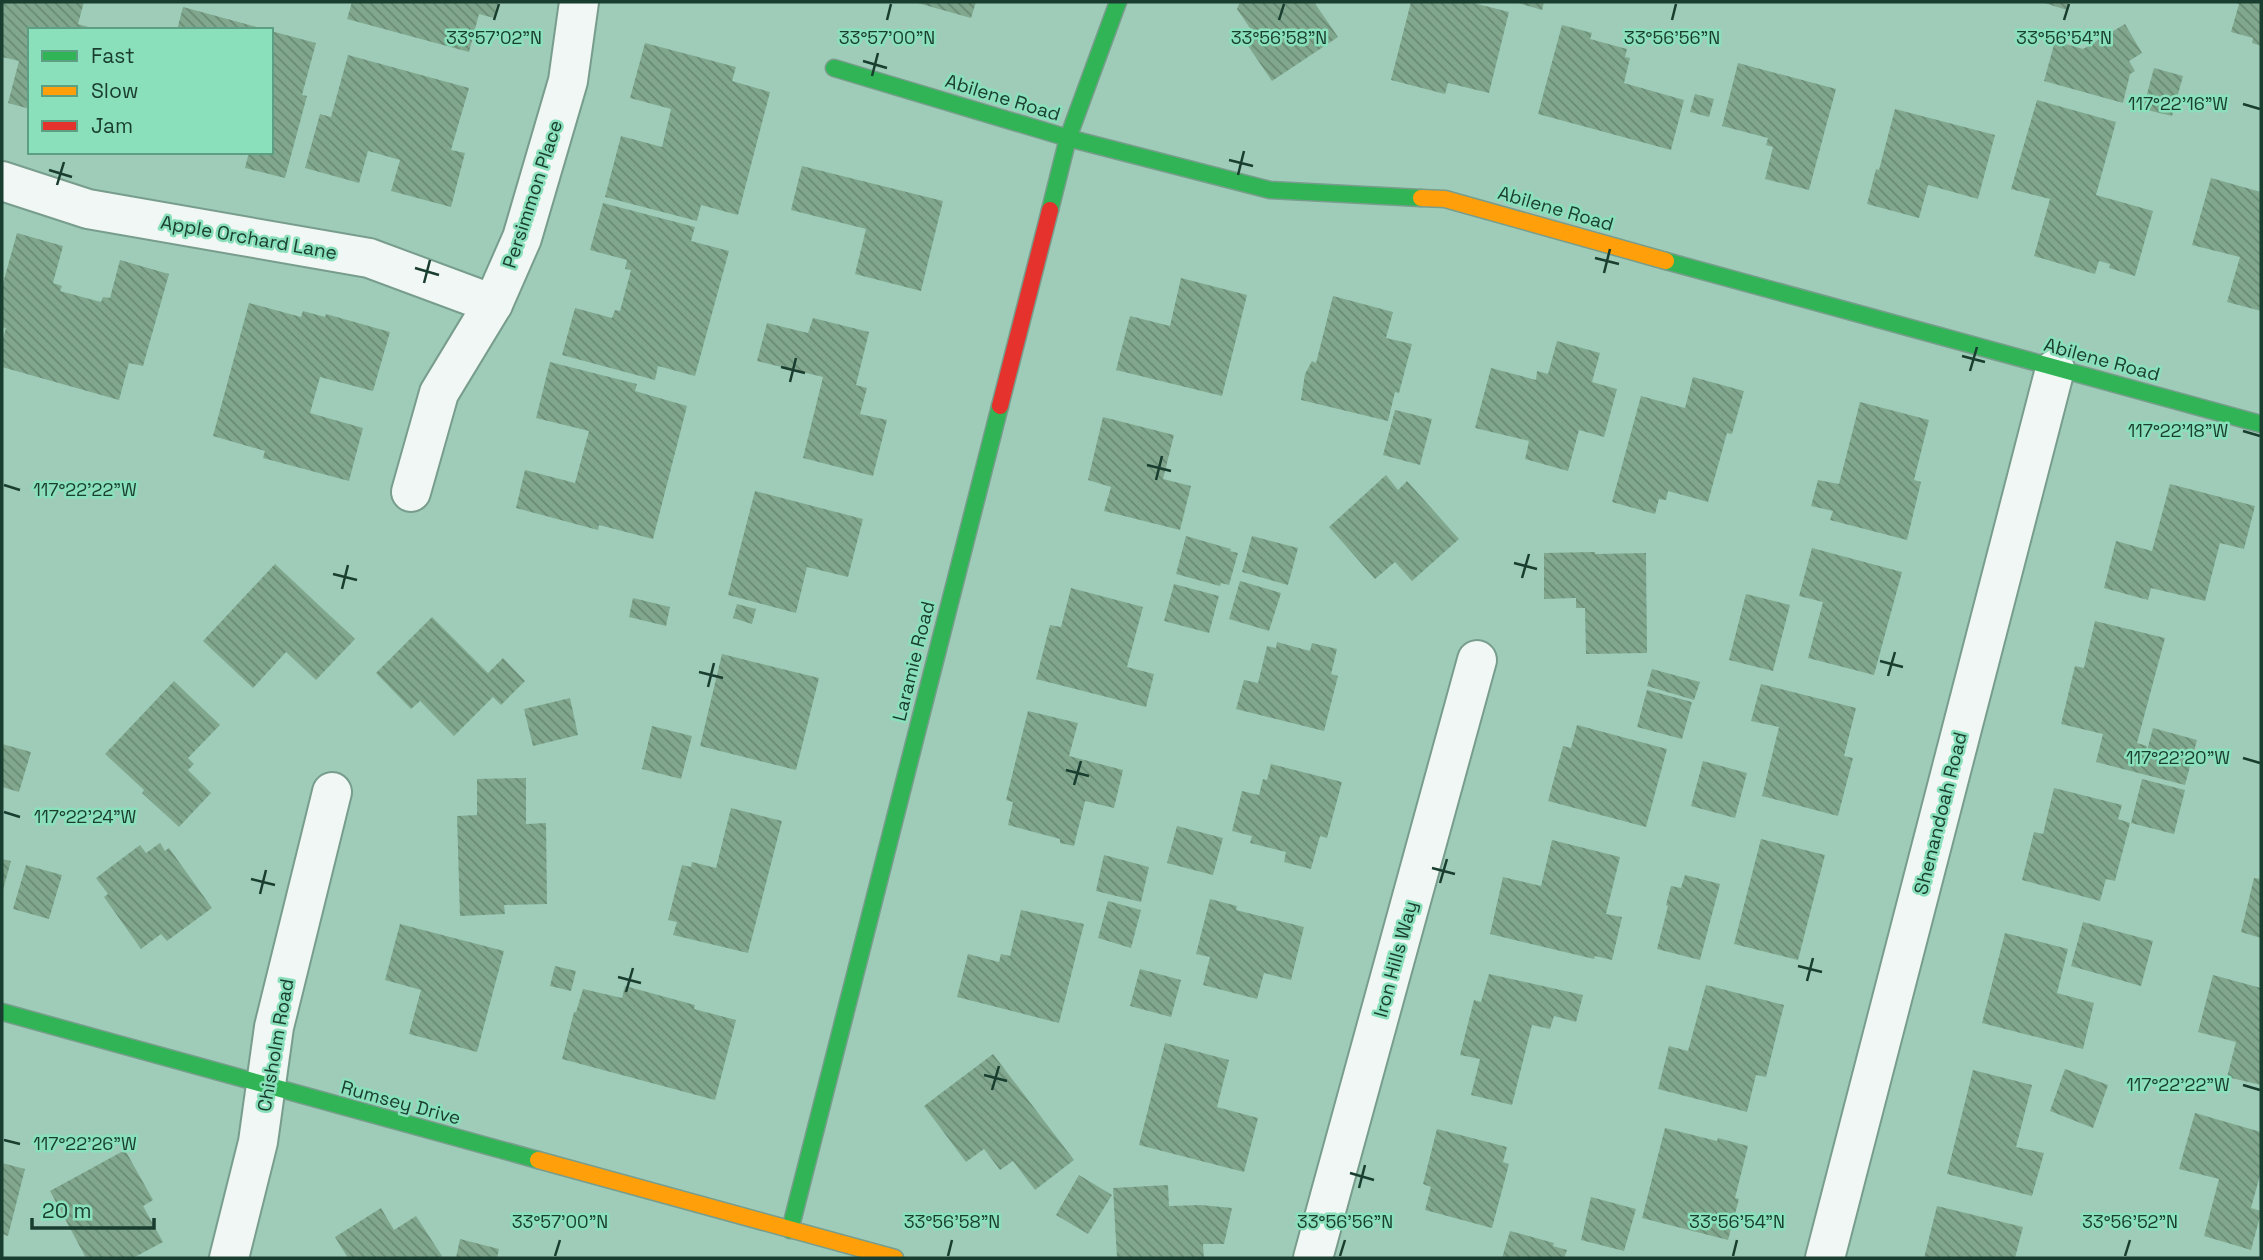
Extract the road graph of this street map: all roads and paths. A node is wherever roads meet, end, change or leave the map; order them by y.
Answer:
1 (579, 2) edge
2 (1118, 2) edge
3 (834, 68) dead end
4 (1068, 138) junction
5 (2, 181) edge
6 (493, 304) junction
7 (2055, 369) junction
8 (2261, 424) edge
9 (411, 492) dead end
10 (1477, 660) dead end
11 (332, 792) dead end
12 (2, 1012) edge
13 (266, 1086) junction
14 (790, 1230) junction
15 (229, 1258) edge
16 (895, 1258) edge
17 (1312, 1258) edge
18 (1825, 1258) edge

1 - 6 street, Persimmon Place
2 - 4 street, Laramie Road
3 - 4 street, Abilene Road
4 - 7 street, Abilene Road
4 - 14 street, Laramie Road
5 - 6 street, Apple Orchard Lane
6 - 9 street, Persimmon Place
7 - 8 street, Abilene Road
7 - 18 street, Shenandoah Road
10 - 17 street, Iron Hills Way
11 - 13 street, Chisholm Road
12 - 13 street, Rumsey Drive
13 - 14 street, Rumsey Drive
13 - 15 street, Chisholm Road
14 - 16 street

